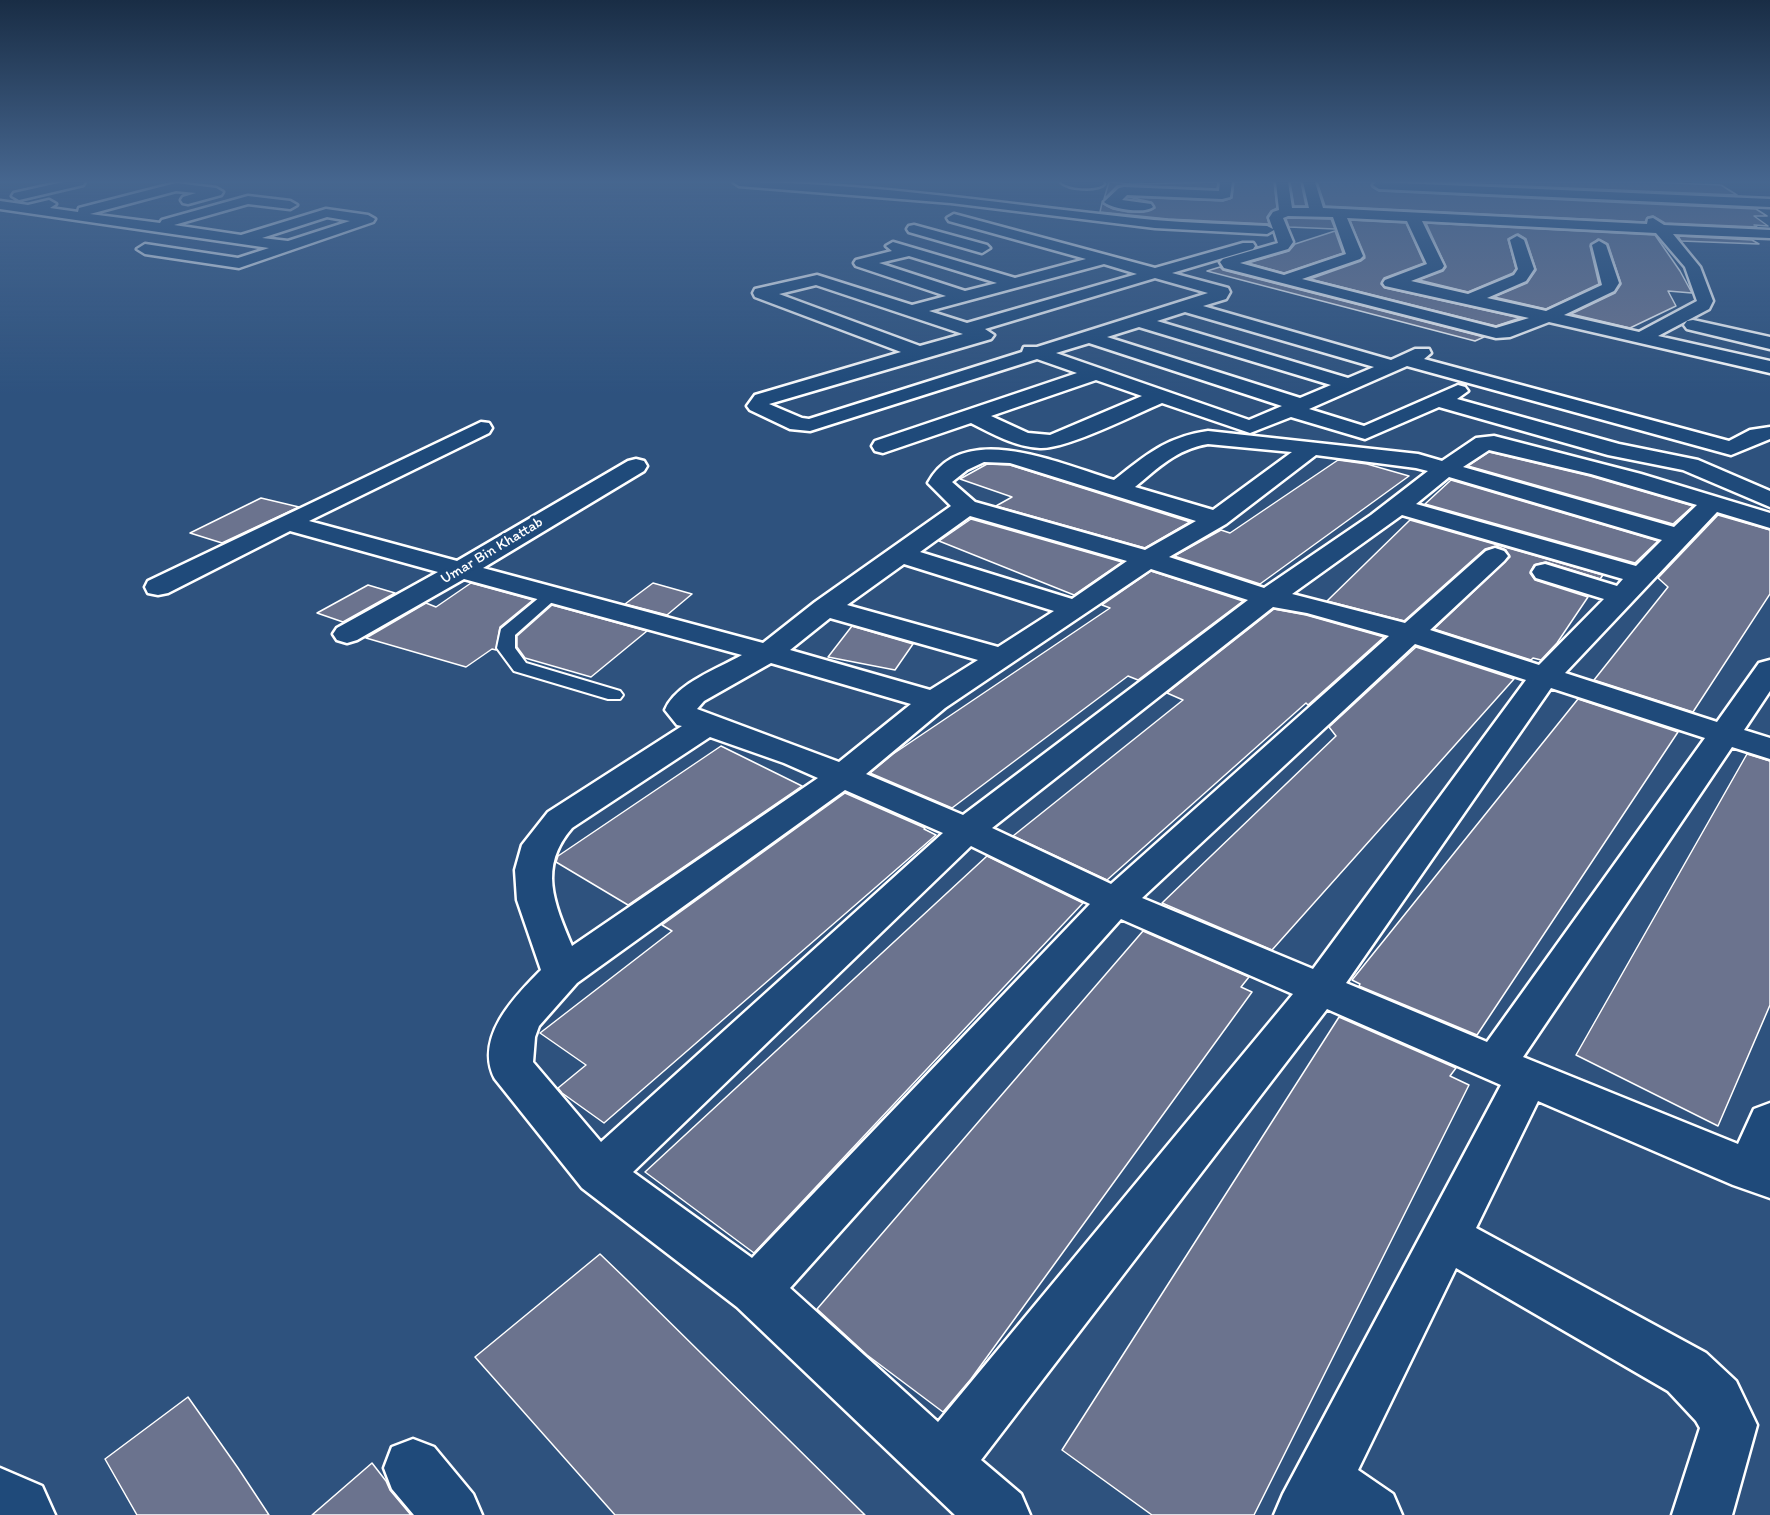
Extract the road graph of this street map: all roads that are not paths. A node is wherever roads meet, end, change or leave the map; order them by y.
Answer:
1 (174, 253) edge
2 (268, 253) edge
3 (902, 253) edge
4 (915, 253) edge
5 (1083, 253) edge
6 (1226, 253) edge
7 (1259, 253) edge
8 (1354, 253) edge
9 (1429, 253) edge
10 (1518, 253) edge
11 (1601, 253) edge
12 (1683, 253) edge
13 (1106, 259) junction
14 (1028, 261) dead end
15 (1062, 271) junction
16 (1159, 273) junction
17 (1284, 280) junction
18 (1394, 282) junction
19 (1015, 283) junction
20 (965, 297) junction
21 (1349, 297) junction
22 (1468, 300) junction
23 (1185, 306) junction
24 (910, 311) junction
25 (1547, 317) junction
26 (1139, 321) junction
27 (1672, 321) junction
28 (974, 332) junction
29 (1090, 337) junction
30 (1644, 337) junction
31 (1770, 343) edge
32 (920, 353) junction
33 (1037, 354) junction
34 (1406, 360) junction
35 (1770, 367) edge
36 (1094, 374) junction
37 (1480, 381) junction
38 (1348, 384) junction
39 (1161, 396) junction
40 (1437, 400) junction
41 (1295, 407) junction
42 (972, 415) junction
43 (481, 428) dead end
44 (1770, 433) edge
45 (1740, 443) junction
46 (883, 446) dead end
47 (1312, 448) junction
48 (1770, 455) edge
49 (636, 466) dead end
50 (1446, 468) junction
51 (1119, 488) junction
52 (1770, 500) edge
53 (1713, 502) junction
54 (966, 507) junction
55 (1389, 513) junction
56 (1217, 519) junction
57 (1770, 521) edge
58 (287, 523) junction
59 (1680, 537) junction
60 (903, 555) junction
61 (1495, 556) junction
62 (1148, 559) junction
63 (461, 569) junction
64 (1641, 576) junction
65 (158, 587) dead end
66 (552, 595) junction
67 (1622, 596) junction
68 (1268, 598) junction
69 (825, 608) junction
70 (1076, 609) junction
71 (1410, 633) junction
72 (347, 634) dead end
73 (768, 653) junction
74 (1001, 657) junction
75 (1545, 676) junction
76 (1767, 682) edge
77 (614, 695) dead end
78 (934, 701) junction
79 (706, 725) junction
80 (1723, 735) junction
81 (1770, 749) edge
82 (841, 777) junction
83 (967, 830) junction
84 (1115, 901) junction
85 (562, 973) junction
86 (1321, 988) junction
87 (1511, 1071) junction
88 (1770, 1122) edge
89 (599, 1174) junction
90 (1760, 1175) edge
91 (1446, 1237) junction
92 (755, 1290) junction
93 (941, 1464) junction
94 (413, 1468) dead end
95 (0, 1498) edge
96 (1313, 1498) edge
97 (25, 1515) edge
98 (452, 1515) edge
99 (1000, 1515) edge
100 (1372, 1515) edge
101 (1702, 1515) edge

1 - 2 street
3 - 20 street
4 - 19 street
5 - 13 street
6 - 16 street
7 - 17 street
8 - 17 street
9 - 18 street
10 - 22 street
11 - 25 street
12 - 27 street
13 - 15 street
13 - 16 street
14 - 15 street
15 - 19 street
16 - 23 street
16 - 28 street
17 - 21 street
18 - 21 street
18 - 22 street
19 - 20 street
20 - 24 street
21 - 25 street
22 - 25 street
23 - 26 street
23 - 34 street
24 - 28 street
24 - 32 street
25 - 30 street
26 - 29 street
26 - 38 street
27 - 30 street
27 - 31 street
28 - 32 street
28 - 33 street
29 - 33 street
29 - 41 street
30 - 35 street
32 - 33 street
33 - 36 street
34 - 37 street
34 - 38 street
36 - 39 street
36 - 42 street
37 - 40 street
37 - 45 street
38 - 41 street
39 - 41 street
39 - 42 street
40 - 41 street
40 - 52 street
42 - 46 street
43 - 58 street
44 - 45 street
45 - 48 street
47 - 50 street
47 - 51 street
47 - 56 street
49 - 63 street, Umar Bin Khattab
50 - 53 street
50 - 55 street
50 - 59 street
51 - 54 street
51 - 56 street
53 - 57 street
53 - 59 street
54 - 60 street
54 - 62 street
55 - 61 street
55 - 64 street
55 - 68 street
56 - 62 street
58 - 63 street
58 - 65 street
59 - 64 street
60 - 69 street
60 - 70 street
61 - 67 street
61 - 71 street
62 - 68 street
62 - 70 street
63 - 66 street
63 - 72 street, Umar Bin Khattab
64 - 67 street
66 - 73 street
66 - 77 lane
67 - 75 street
68 - 71 street
68 - 83 street
69 - 73 street
69 - 74 street
70 - 74 street
71 - 75 street
71 - 84 street
73 - 78 street
73 - 79 street
74 - 78 street
75 - 80 street
75 - 86 street
76 - 80 street
78 - 82 street
79 - 82 street
79 - 85 street
80 - 81 street
80 - 87 street
82 - 83 street
82 - 85 street
83 - 84 street
83 - 89 street
84 - 86 street
84 - 92 street
85 - 89 street
86 - 87 street
86 - 93 street
87 - 90 street
87 - 91 street
88 - 90 street
89 - 92 street
91 - 96 street
91 - 101 street
92 - 93 street
93 - 99 street
94 - 98 street
95 - 97 street
96 - 100 street

